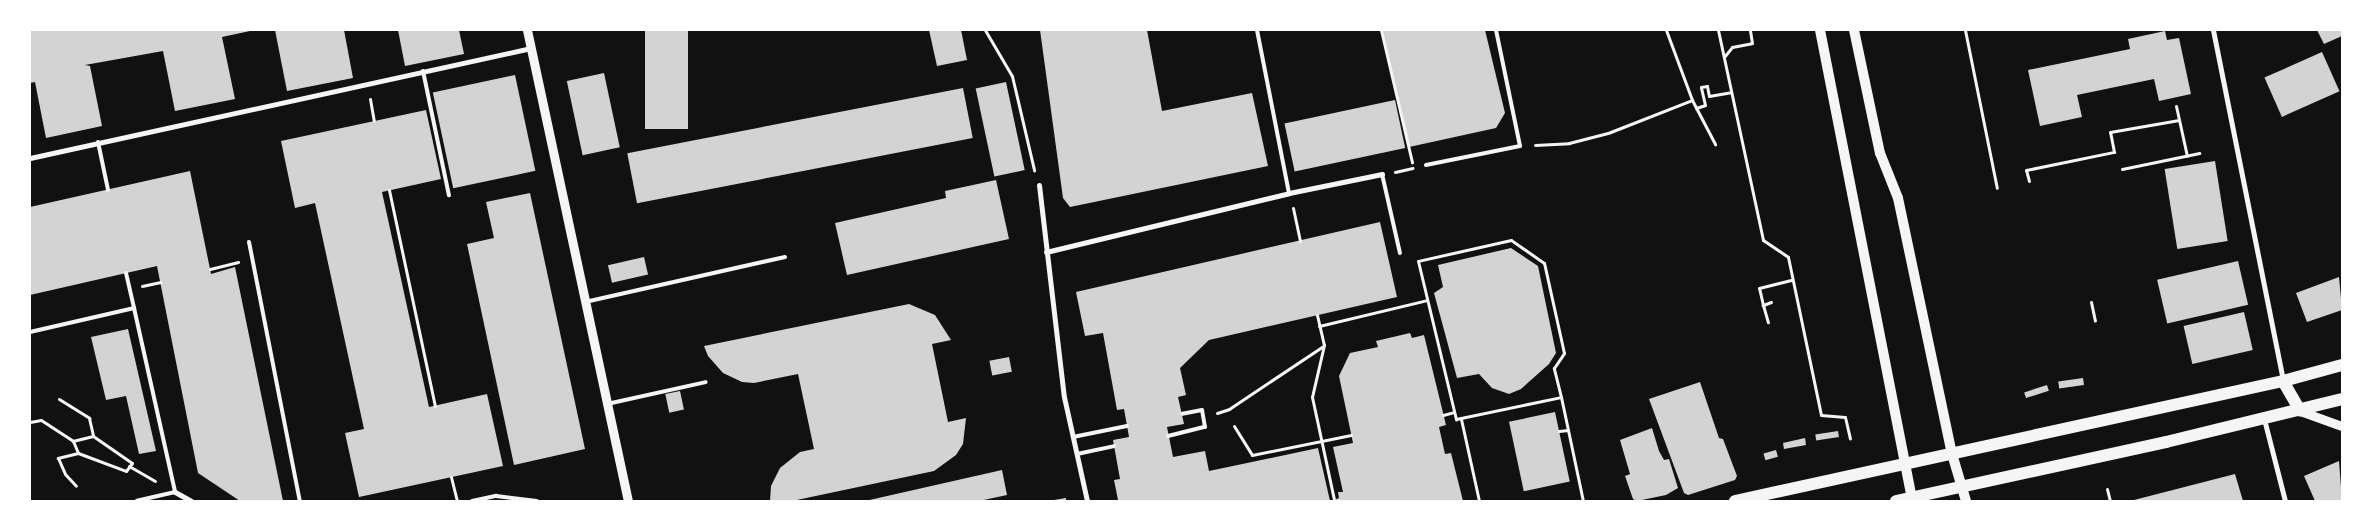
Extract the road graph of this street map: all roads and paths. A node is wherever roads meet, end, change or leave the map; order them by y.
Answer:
1 (527, 30) edge
2 (985, 30) edge
3 (1257, 30) edge
4 (1381, 30) edge
5 (1496, 30) edge
6 (1666, 30) edge
7 (1718, 30) edge
8 (1750, 30) edge
9 (1820, 30) edge
10 (1854, 30) edge
11 (1965, 30) edge
12 (2213, 30) edge
13 (531, 48) junction
14 (1724, 57) junction
15 (423, 71) junction
16 (367, 84) junction
17 (1731, 92) junction
18 (1692, 100) junction
19 (2176, 106) dead end
20 (1696, 108) junction
21 (2179, 120) junction
22 (374, 121) dead end
23 (98, 142) junction
24 (1715, 144) dead end
25 (1520, 146) junction
26 (2199, 153) dead end
27 (2187, 156) junction
28 (30, 158) edge
29 (1426, 165) dead end
30 (2122, 169) dead end
31 (1394, 172) dead end
32 (1382, 174) joint
33 (2029, 181) dead end
34 (1039, 185) joint
35 (1997, 188) dead end
36 (108, 190) dead end
37 (389, 190) dead end
38 (1290, 193) junction
39 (449, 195) dead end
40 (1295, 218) dead end
41 (1300, 241) dead end
42 (249, 242) dead end
43 (1046, 252) junction
44 (1400, 253) dead end
45 (786, 257) dead end
46 (252, 258) junction
47 (210, 270) dead end
48 (126, 273) dead end
49 (1792, 280) junction
50 (1427, 300) junction
51 (585, 302) junction
52 (1772, 302) dead end
53 (2091, 302) dead end
54 (1763, 305) junction
55 (134, 308) junction
56 (1316, 315) dead end
57 (2095, 321) dead end
58 (1768, 322) dead end
59 (1319, 326) junction
60 (30, 332) edge
61 (1324, 345) junction
62 (2342, 365) edge
63 (2283, 381) junction
64 (706, 382) dead end
65 (1562, 397) junction
66 (59, 399) dead end
67 (2342, 399) edge
68 (607, 404) junction
69 (435, 406) dead end
70 (2300, 411) junction
71 (1454, 412) junction
72 (1182, 414) dead end
73 (1443, 415) dead end
74 (1203, 418) junction
75 (1461, 418) junction
76 (2264, 419) junction
77 (30, 422) edge
78 (1127, 426) dead end
79 (1234, 426) dead end
80 (2342, 426) edge
81 (1568, 430) junction
82 (1559, 431) dead end
83 (1351, 435) dead end
84 (93, 436) junction
85 (1168, 436) dead end
86 (1073, 437) junction
87 (1850, 438) dead end
88 (73, 441) junction
89 (1321, 442) junction
90 (1114, 446) dead end
91 (78, 453) junction
92 (1076, 454) junction
93 (1952, 454) junction
94 (1905, 465) junction
95 (129, 466) junction
96 (451, 477) dead end
97 (76, 486) dead end
98 (1961, 487) junction
99 (2107, 489) dead end
100 (175, 492) junction
101 (1334, 500) dead end
102 (1912, 500) edge
103 (137, 501) edge
104 (191, 501) edge
105 (300, 501) edge
106 (457, 501) edge
107 (472, 501) edge
108 (537, 501) edge
109 (628, 501) edge
110 (1087, 501) edge
111 (1479, 501) edge
112 (1583, 501) edge
113 (1734, 501) edge
114 (1896, 501) edge
115 (1966, 501) edge
116 (2110, 501) edge
117 (2286, 501) edge

1 - 13 street
2 - 34 path
3 - 38 lane
4 - 31 path
5 - 25 lane
6 - 18 path
7 - 14 path
8 - 14 path
9 - 94 main road
10 - 93 main road
11 - 35 path
12 - 63 street
13 - 15 street
13 - 51 street
14 - 17 path
15 - 16 street
15 - 39 lane
16 - 22 path
16 - 23 street
17 - 20 path
17 - 49 path
18 - 20 path
18 - 25 path
19 - 21 path
20 - 24 path
21 - 27 path
21 - 33 path
23 - 28 street
23 - 36 lane
25 - 29 lane
26 - 27 path
27 - 30 path
32 - 38 street
32 - 44 lane
34 - 43 street
37 - 69 path
38 - 43 street
40 - 41 path
42 - 46 lane
43 - 86 street
45 - 51 lane
46 - 47 path
46 - 105 lane
48 - 55 lane
49 - 54 path
49 - 87 path
50 - 59 path
50 - 65 path
50 - 71 path
51 - 68 street
52 - 54 path
53 - 57 path
54 - 58 path
55 - 60 lane
55 - 100 lane
56 - 59 path
59 - 61 path
61 - 74 path
61 - 89 path
62 - 63 main road
63 - 70 main road
63 - 93 main road
64 - 68 lane
65 - 75 path
65 - 81 path
66 - 84 path
67 - 70 main road
68 - 109 street
70 - 76 main road
70 - 80 street
71 - 73 path
71 - 75 path
72 - 74 lane
74 - 85 lane
75 - 111 path
76 - 98 main road
76 - 117 street
77 - 88 path
78 - 86 lane
79 - 89 path
81 - 82 path
81 - 112 path
83 - 89 path
84 - 88 path
84 - 95 path
86 - 92 street
88 - 91 path
89 - 101 path
90 - 92 lane
91 - 95 path
91 - 97 path
92 - 110 street
93 - 94 main road
93 - 98 main road
94 - 102 main road
94 - 113 main road
95 - 100 path
96 - 106 path
98 - 102 main road
98 - 115 main road
99 - 116 path
100 - 103 lane
100 - 104 street
102 - 114 main road
107 - 108 lane

